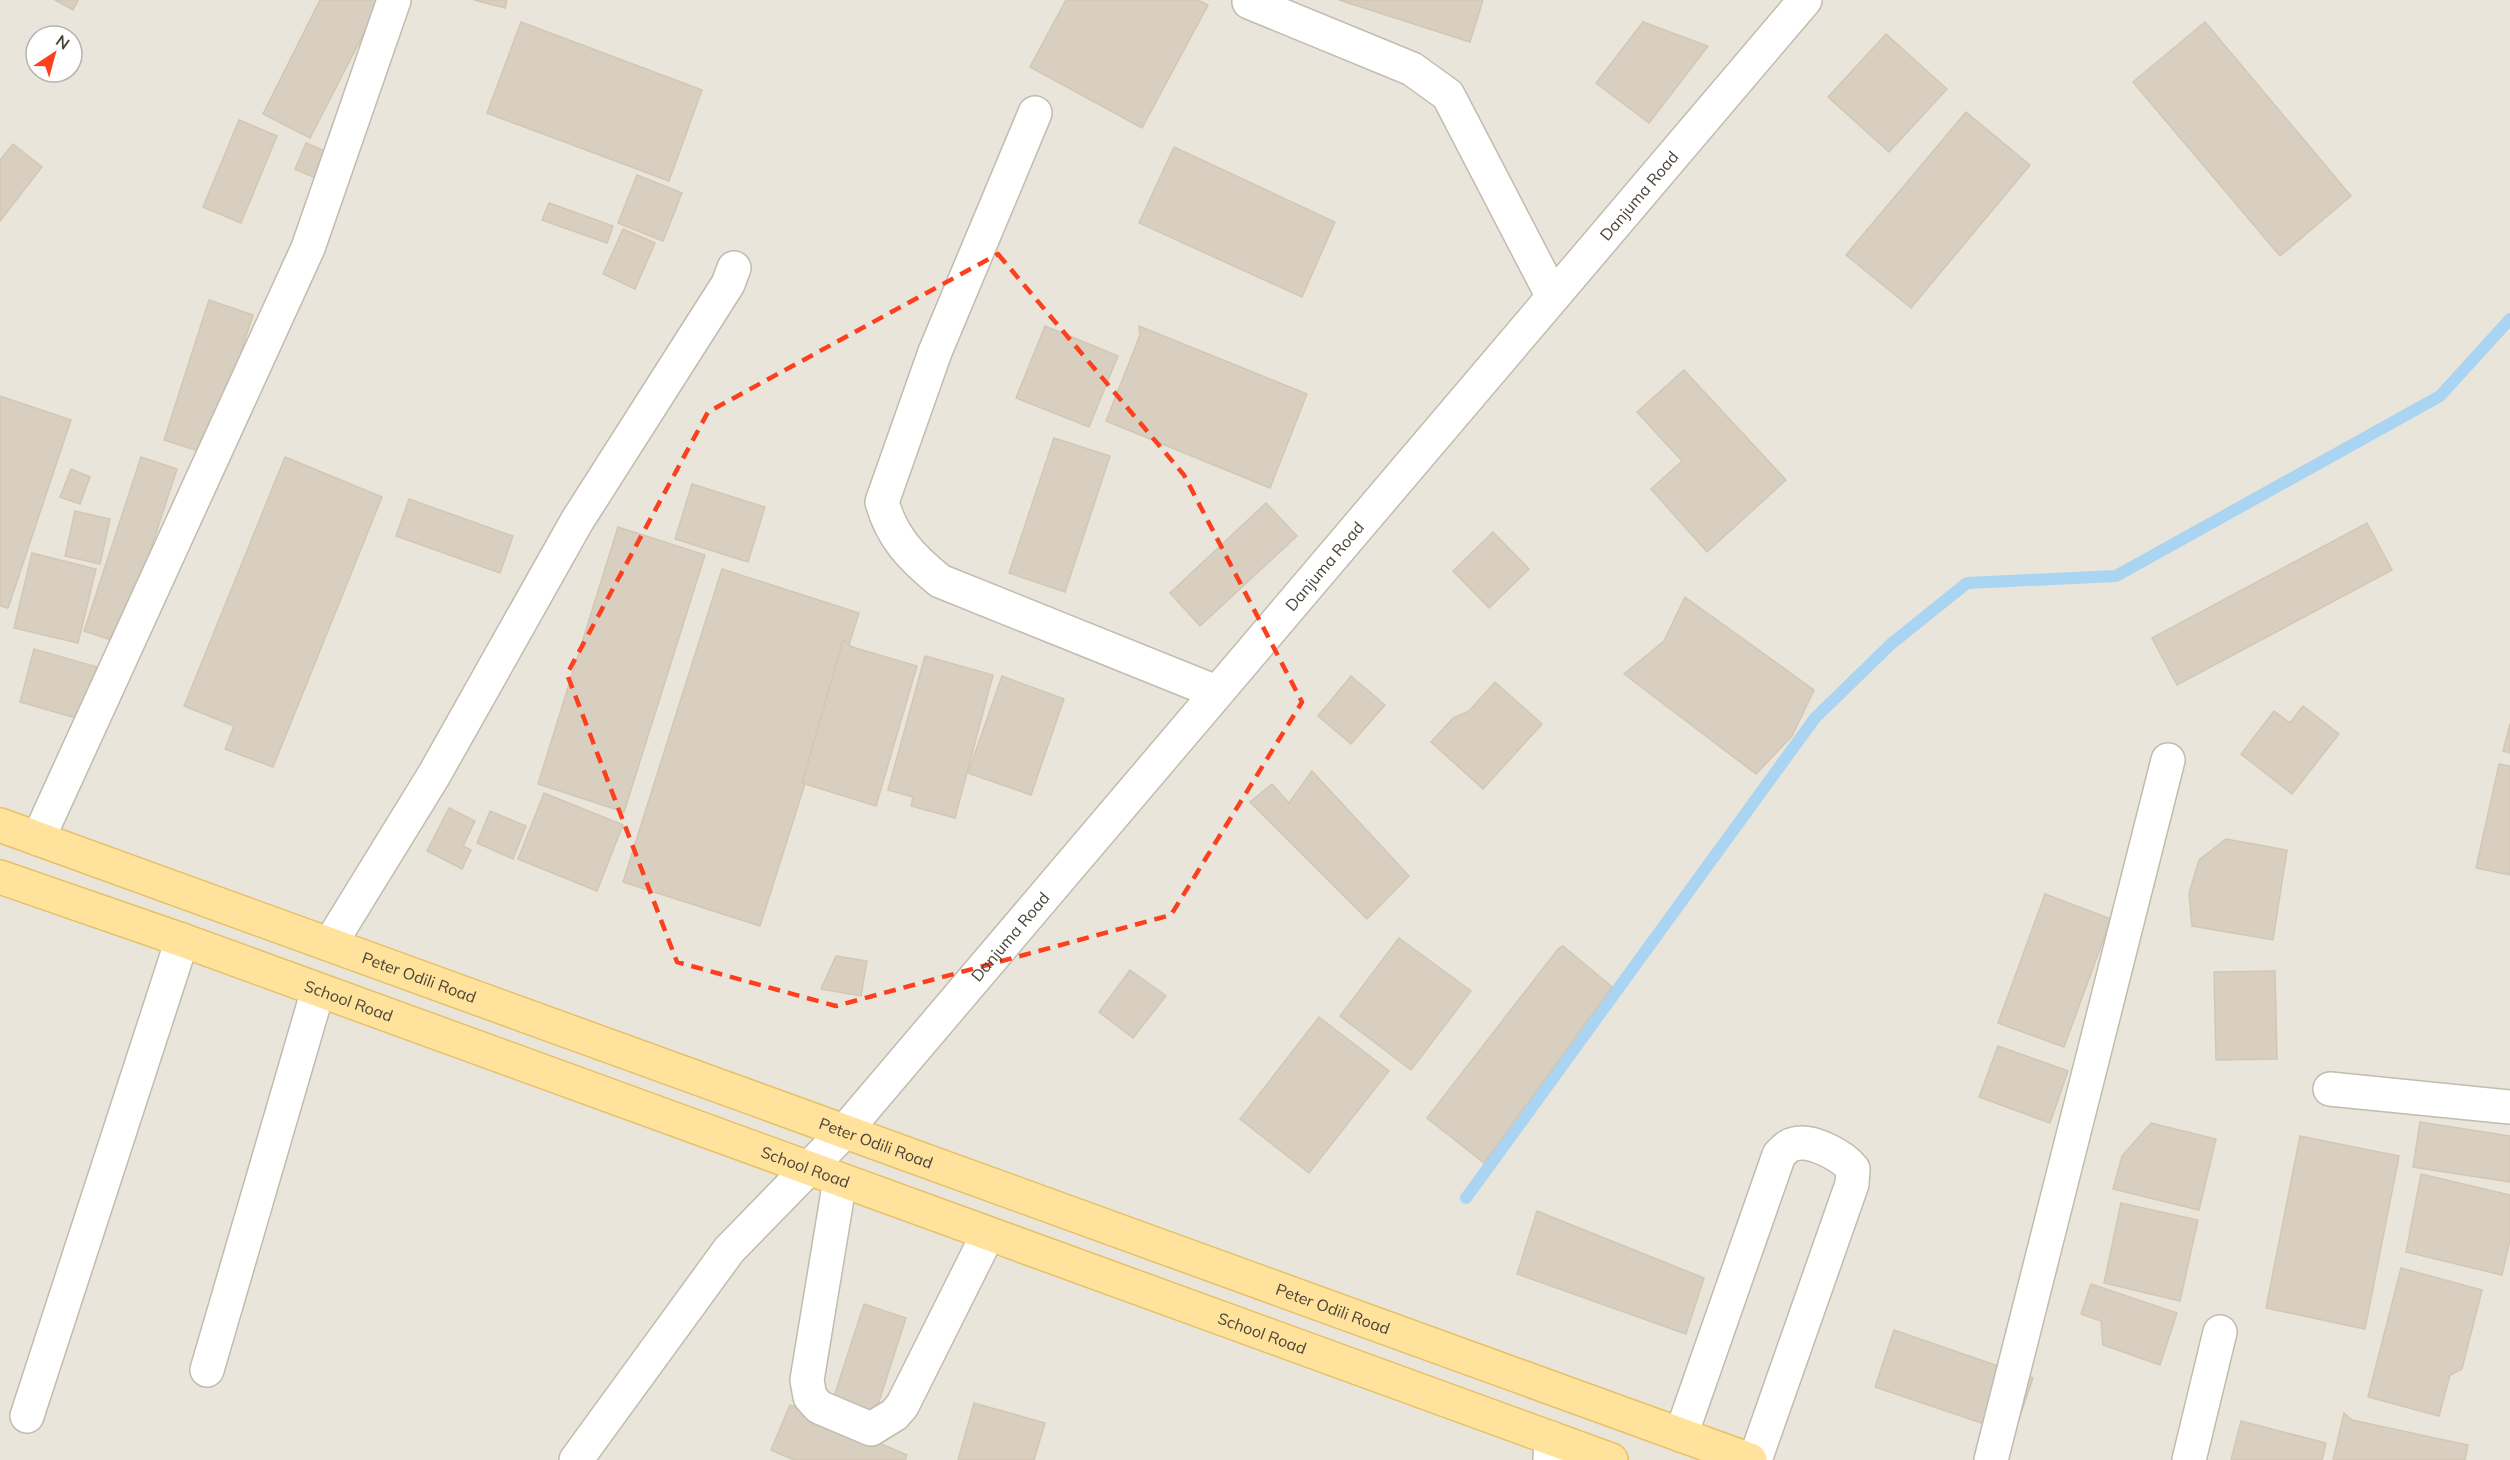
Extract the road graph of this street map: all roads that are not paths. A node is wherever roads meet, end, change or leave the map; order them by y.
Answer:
1 (394, 0) edge
2 (1805, 0) edge
3 (1249, 2) dead end
4 (1035, 113) dead end
5 (734, 268) dead end
6 (1553, 297) junction
7 (1215, 692) junction
8 (2168, 760) dead end
9 (0, 825) edge
10 (38, 839) junction
11 (0, 877) edge
12 (182, 940) junction
13 (330, 944) junction
14 (318, 990) junction
15 (2330, 1089) dead end
16 (2510, 1107) edge
17 (845, 1131) junction
18 (826, 1174) junction
19 (988, 1234) junction
20 (2220, 1332) dead end
21 (207, 1370) dead end
22 (27, 1416) dead end
23 (1681, 1435) junction
24 (1551, 1449) edge
25 (576, 1460) edge
26 (1611, 1460) edge
27 (1750, 1460) edge
28 (1755, 1460) edge
29 (1991, 1460) edge
30 (2188, 1460) edge

1 - 10 street
2 - 6 street, Danjuma Road
3 - 6 street
4 - 7 street
5 - 13 street
6 - 7 street, Danjuma Road
7 - 17 street, Danjuma Road
8 - 29 street
9 - 10 main road, Peter Odili Road
10 - 13 main road, Peter Odili Road
11 - 12 main road, School Road
12 - 14 main road, School Road
12 - 22 street
13 - 17 main road, Peter Odili Road
14 - 18 main road, School Road
14 - 21 street
15 - 16 street
17 - 18 street, Danjuma Road
17 - 23 main road, Peter Odili Road
18 - 19 main road, School Road
18 - 19 street
18 - 25 street, Danjuma Road
19 - 24 main road, School Road
20 - 30 street
23 - 27 main road, Peter Odili Road
23 - 28 street
24 - 26 main road, School Road

